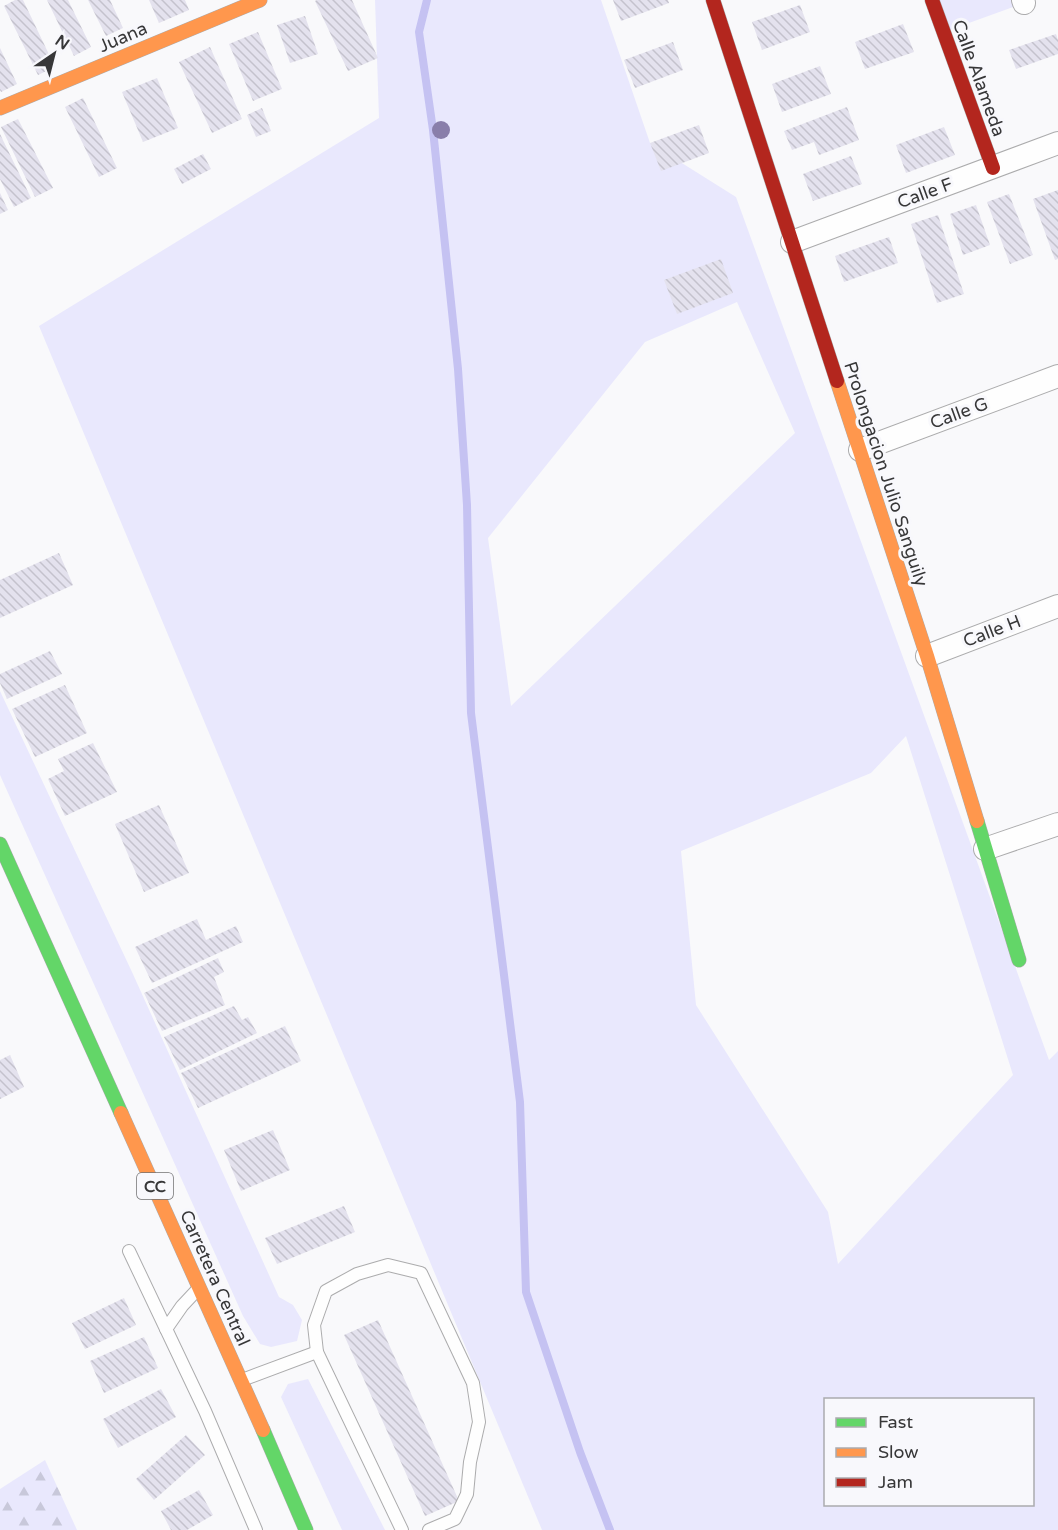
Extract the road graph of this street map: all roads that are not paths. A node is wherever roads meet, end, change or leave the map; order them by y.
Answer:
1 (260, 0) edge
2 (713, 0) edge
3 (932, 0) edge
4 (0, 108) edge
5 (1058, 143) edge
6 (993, 168) junction
7 (792, 242) junction
8 (1058, 376) edge
9 (860, 450) junction
10 (1058, 606) edge
11 (927, 656) junction
12 (1058, 824) edge
13 (0, 844) edge
14 (985, 849) junction
15 (1019, 960) dead end
16 (129, 1251) dead end
17 (200, 1287) junction
18 (166, 1329) junction
19 (317, 1352) junction
20 (242, 1380) junction
21 (256, 1530) edge
22 (306, 1530) edge
23 (402, 1530) edge
24 (429, 1530) edge

1 - 4 main road, Juana
2 - 7 main road, Prolongacion Julio Sanguily
3 - 6 main road, Calle Alameda
5 - 6 street, Calle F
6 - 7 street, Calle F
7 - 9 main road, Prolongacion Julio Sanguily
8 - 9 street, Calle G
9 - 11 main road, Prolongacion Julio Sanguily
10 - 11 street, Calle H
11 - 14 main road, Prolongacion Julio Sanguily
12 - 14 street
13 - 17 main road, Carretera Central / CC
14 - 15 main road, Prolongacion Julio Sanguily
16 - 18 lane
17 - 18 lane
17 - 20 main road, Carretera Central / CC
18 - 21 lane
19 - 20 lane
19 - 23 lane
19 - 24 lane
20 - 22 main road, Carretera Central / CC

